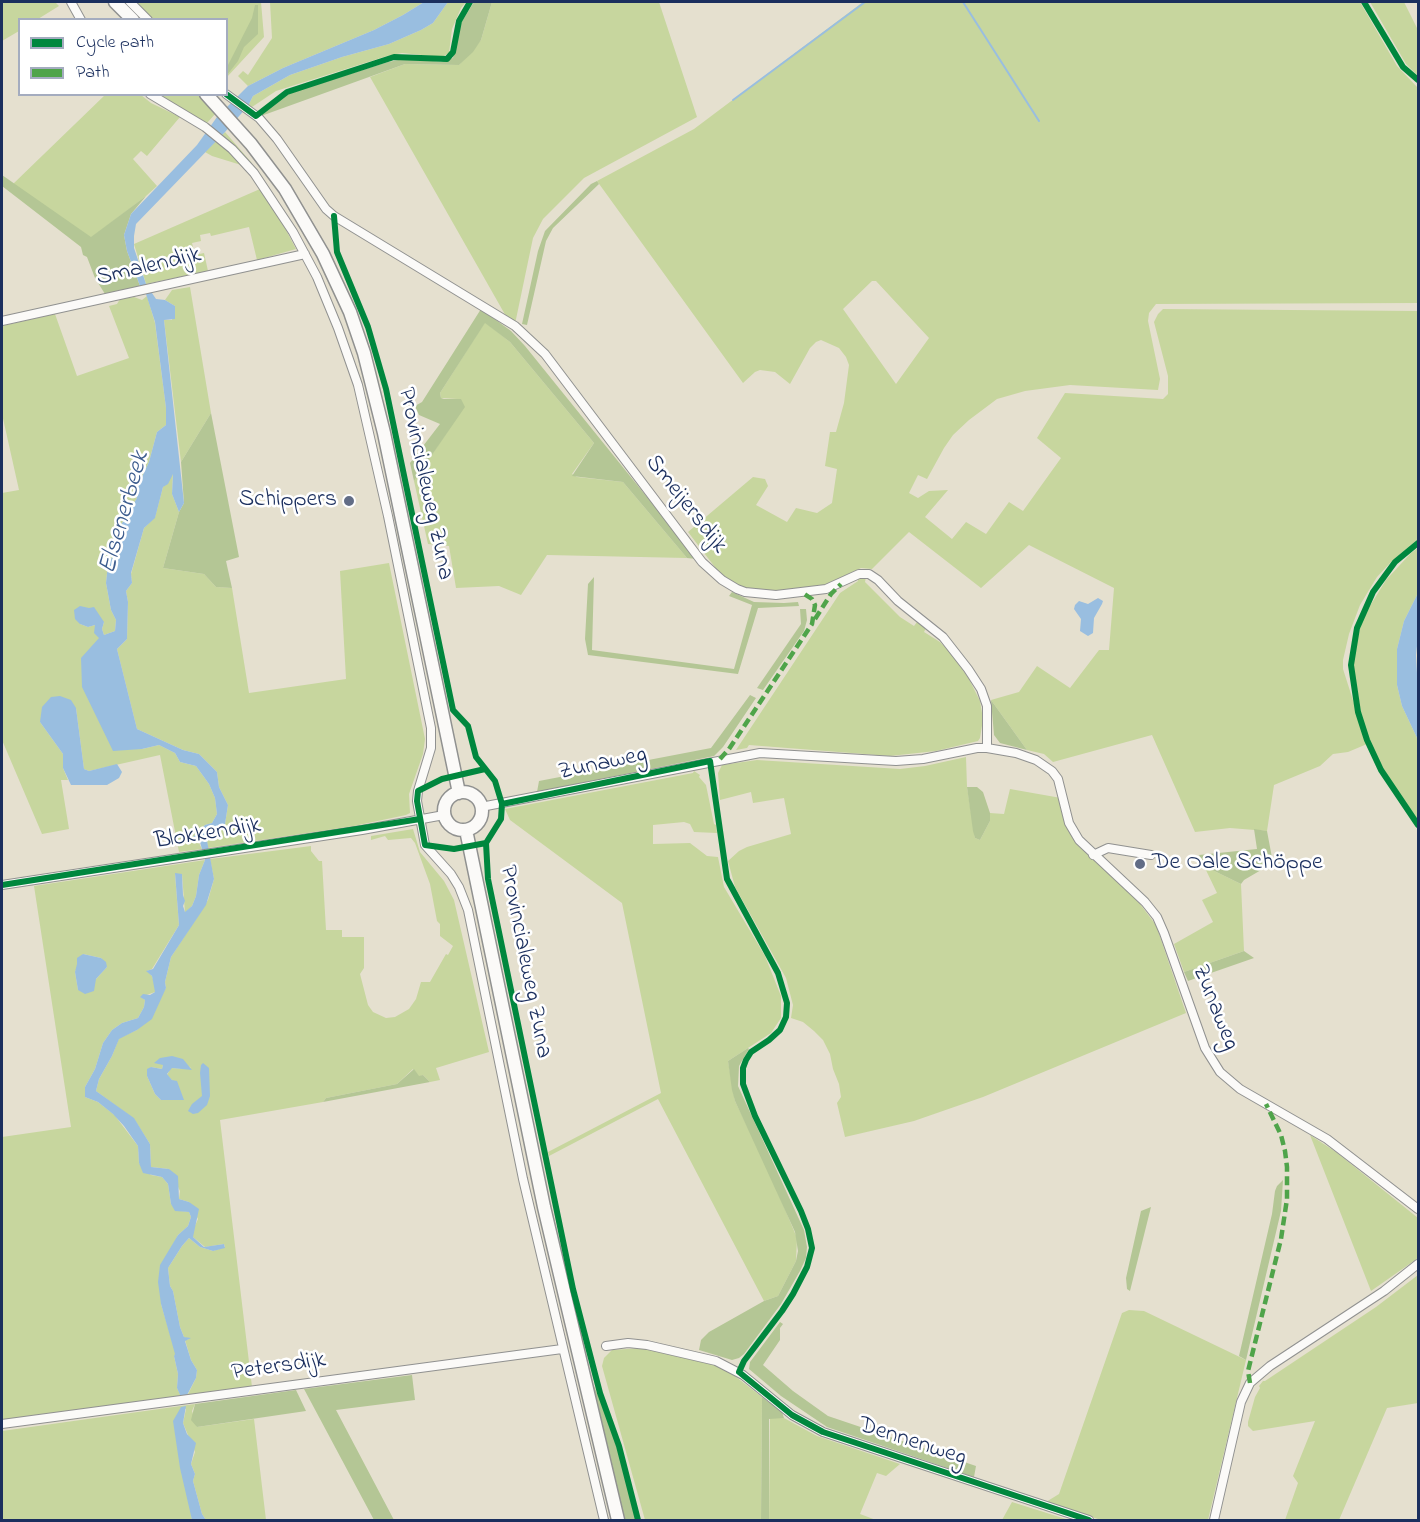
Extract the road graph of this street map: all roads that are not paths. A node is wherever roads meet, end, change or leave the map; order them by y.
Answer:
1 (71, 2) edge
2 (115, 2) edge
3 (130, 2) edge
4 (80, 18) edge
5 (130, 18) edge
6 (146, 18) edge
7 (153, 96) edge
8 (208, 96) edge
9 (229, 96) edge
10 (305, 254) junction
11 (2, 321) edge
12 (987, 748) junction
13 (459, 793) junction
14 (481, 807) junction
15 (444, 815) junction
16 (420, 819) junction
17 (466, 830) junction
18 (1093, 855) junction
19 (1151, 855) dead end
20 (2, 885) edge
21 (1419, 1209) edge
22 (1419, 1264) edge
23 (606, 1346) dead end
24 (562, 1349) junction
25 (2, 1424) edge
26 (604, 1521) edge
27 (618, 1521) edge
28 (1089, 1521) edge
29 (1214, 1521) edge

1 - 4 street
2 - 5 main road
3 - 6 street
7 - 10 street, Provincialeweg Zuna
8 - 13 main road, Provincialeweg Zuna
9 - 12 street, Smeijersdijk
10 - 11 street, Smalendijk
10 - 16 street, Provincialeweg Zuna
12 - 14 street, Zunaweg
12 - 18 street, Zunaweg
13 - 14 main road
13 - 15 main road
14 - 17 main road
15 - 16 street, Blokkendijk
15 - 17 main road
16 - 20 street, Blokkendijk
16 - 24 street, Provincialeweg Zuna
17 - 27 main road, Provincialeweg Zuna
18 - 19 street
18 - 21 street, Zunaweg
22 - 29 street
23 - 28 street, Dennenweg
24 - 25 street, Petersdijk
24 - 26 street, Provincialeweg Zuna

